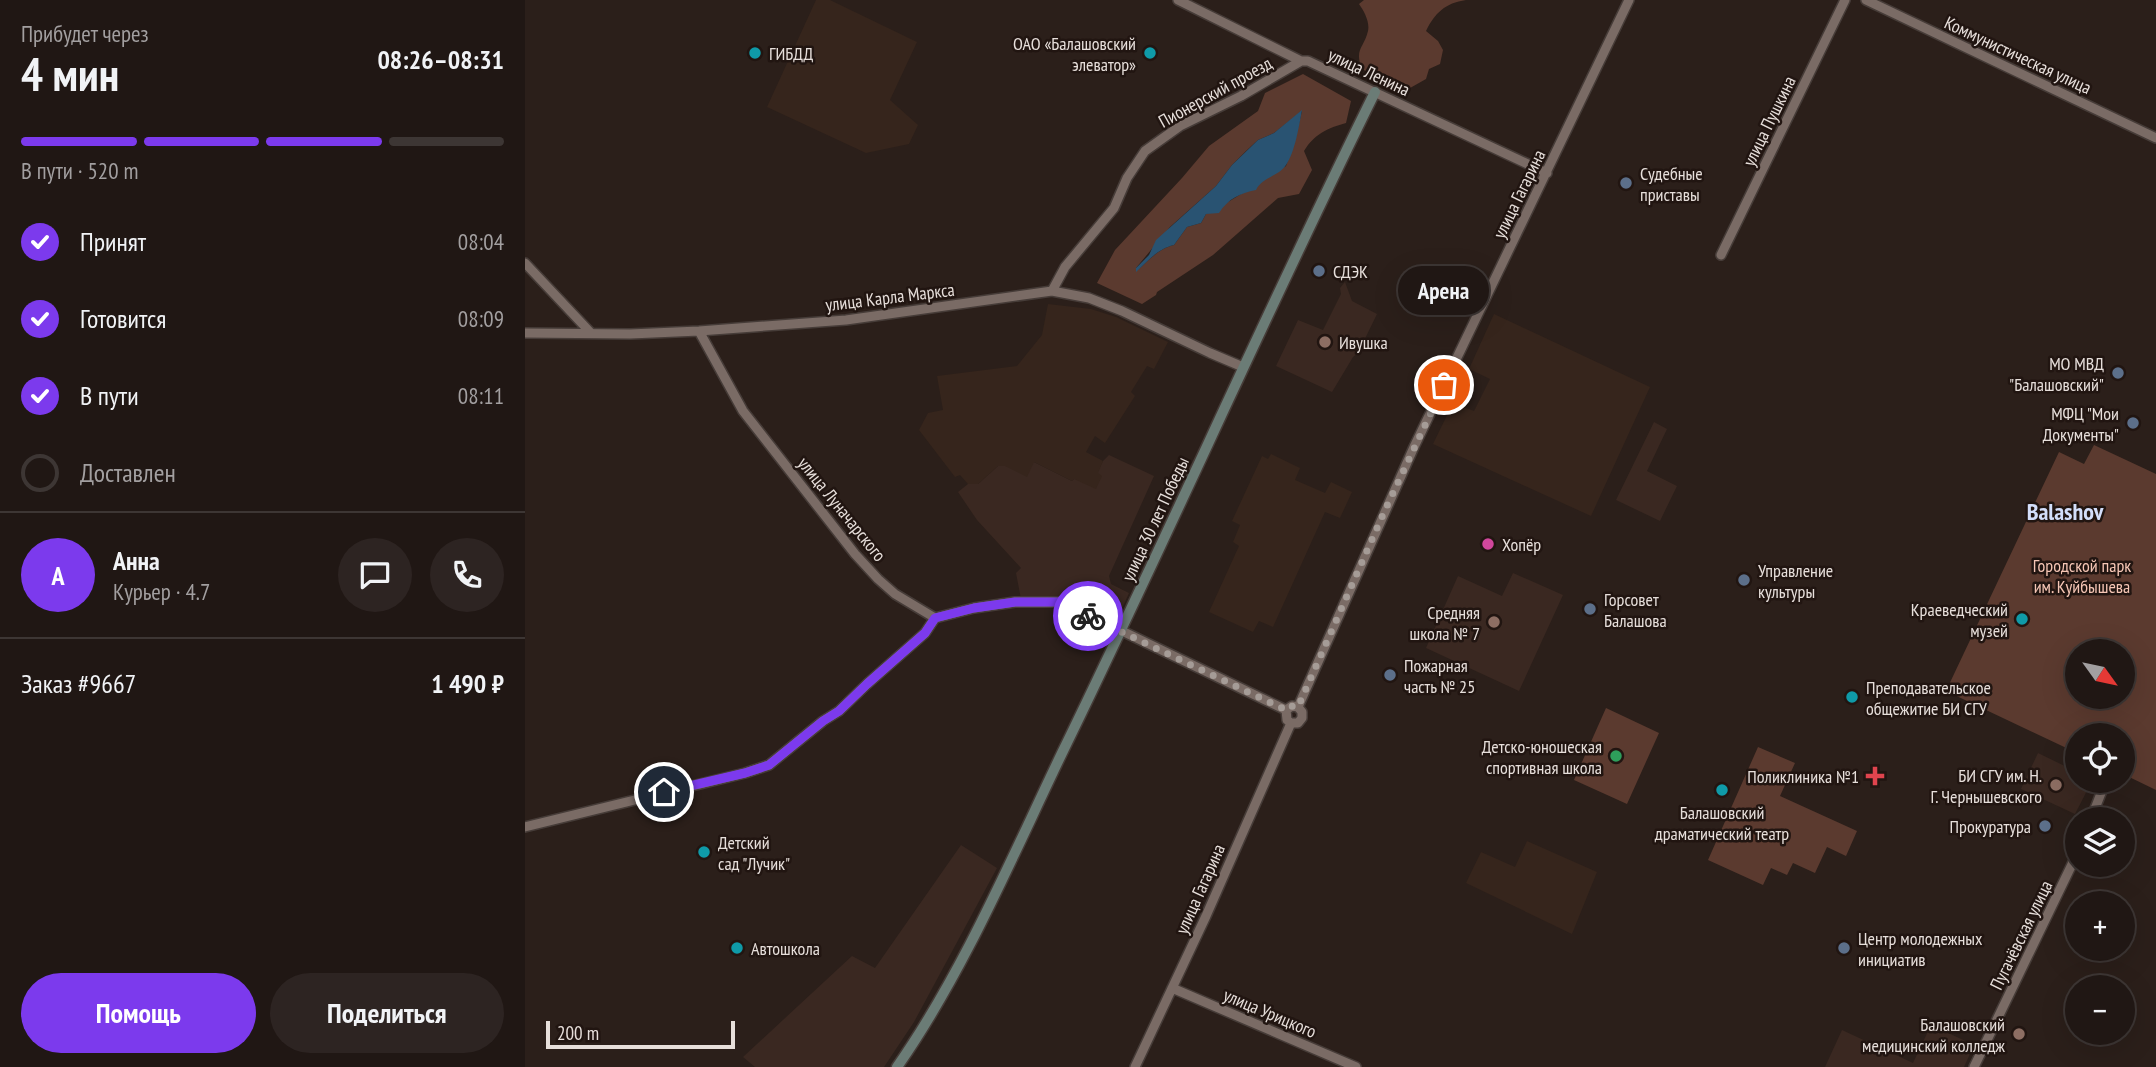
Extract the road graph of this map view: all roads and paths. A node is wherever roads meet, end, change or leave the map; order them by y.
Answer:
1 (1178, 0) edge
2 (1629, 0) edge
3 (1845, 0) edge
4 (1866, 0) edge
5 (1301, 61) junction
6 (1375, 92) junction
7 (2156, 138) edge
8 (1547, 173) junction
9 (1721, 255) dead end
10 (525, 263) edge
11 (1052, 291) junction
12 (699, 331) junction
13 (590, 332) junction
14 (525, 333) edge
15 (1243, 367) junction
16 (935, 618) junction
17 (1122, 631) junction
18 (1298, 707) junction
19 (1286, 710) junction
20 (1291, 723) junction
21 (525, 827) edge
22 (2066, 877) edge
23 (1173, 988) junction
24 (897, 1067) edge
25 (1135, 1067) edge
26 (1356, 1067) edge
27 (1974, 1067) edge

1 - 5 street, улица Ленина
2 - 8 street, улица Гагарина
3 - 9 street, улица Пушкина
4 - 7 street, Коммунистическая улица
5 - 6 street, улица Ленина
5 - 11 street, Пионерский проезд
6 - 8 street, улица Ленина
6 - 15 main road, улица 30 лет Победы
8 - 18 street, улица Гагарина
10 - 13 street
11 - 12 street, улица Карла Маркса
11 - 15 street, улица Карла Маркса
12 - 13 street, улица Карла Маркса
12 - 16 street, улица Луначарского
13 - 14 street, улица Карла Маркса
15 - 17 main road, улица 30 лет Победы
16 - 17 street
16 - 21 street
17 - 19 street
17 - 24 main road, улица 30 лет Победы
18 - 19 street
18 - 20 street, улица Гагарина
19 - 20 street
20 - 23 street, улица Гагарина
22 - 27 street, Пугачёвская улица
23 - 25 street, улица Гагарина
23 - 26 street, улица Урицкого

